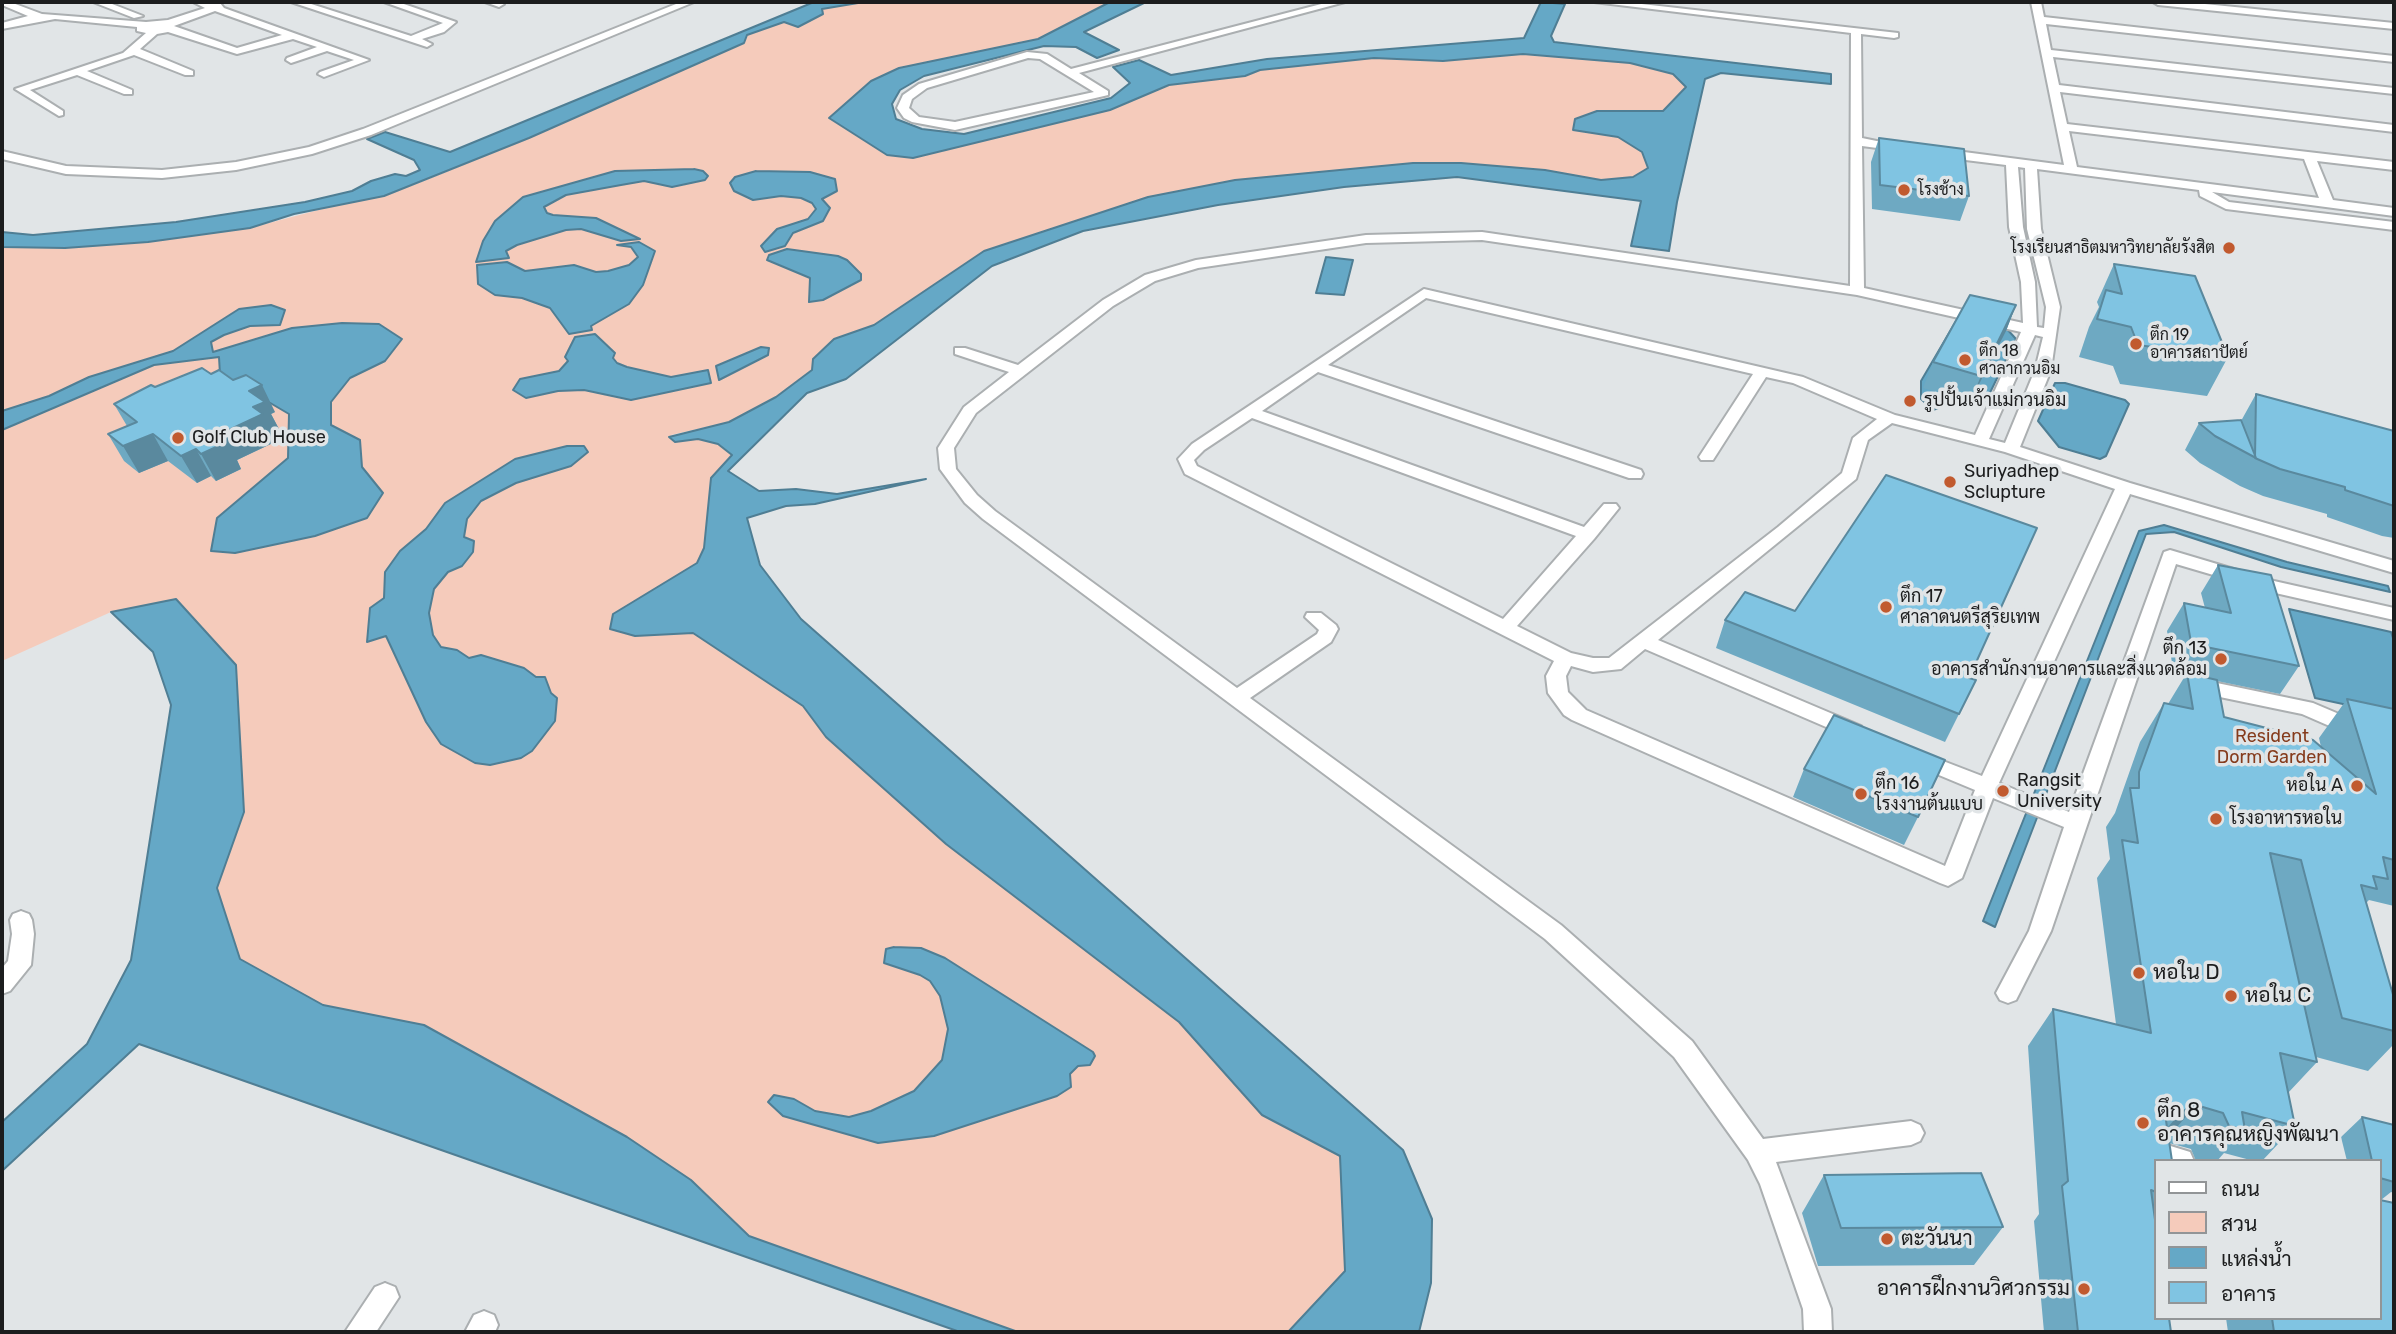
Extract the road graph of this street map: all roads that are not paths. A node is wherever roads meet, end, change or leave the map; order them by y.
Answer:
1 (2, 2) edge
2 (98, 2) edge
3 (198, 2) edge
4 (234, 2) edge
5 (296, 2) edge
6 (389, 2) edge
7 (689, 2) edge
8 (1340, 2) edge
9 (1599, 2) edge
10 (2036, 2) edge
11 (2158, 2) edge
12 (216, 8) junction
13 (39, 16) junction
14 (2039, 20) junction
15 (169, 25) junction
16 (2, 26) edge
17 (2394, 26) edge
18 (152, 27) junction
19 (1856, 31) junction
20 (294, 35) junction
21 (1894, 35) dead end
22 (411, 39) junction
23 (427, 44) dead end
24 (328, 47) junction
25 (134, 51) junction
26 (2046, 53) junction
27 (2394, 59) edge
28 (291, 60) dead end
29 (77, 71) junction
30 (1072, 72) junction
31 (190, 73) dead end
32 (324, 74) dead end
33 (2054, 88) junction
34 (2394, 91) edge
35 (128, 92) dead end
36 (59, 114) dead end
37 (2063, 127) junction
38 (2394, 128) edge
39 (1855, 141) junction
40 (1907, 148) edge
41 (1933, 152) edge
42 (2, 155) edge
43 (2309, 156) junction
44 (2012, 163) junction
45 (2031, 165) junction
46 (2394, 166) edge
47 (2071, 170) junction
48 (2195, 187) junction
49 (2328, 204) junction
50 (2394, 212) edge
51 (2394, 226) edge
52 (1857, 291) junction
53 (2030, 329) junction
54 (2051, 334) junction
55 (960, 351) dead end
56 (1318, 367) junction
57 (1020, 371) junction
58 (1762, 371) junction
59 (1251, 412) junction
60 (1889, 418) junction
61 (1980, 441) junction
62 (2011, 449) junction
63 (1707, 457) dead end
64 (1635, 474) dead end
65 (2123, 487) junction
66 (1610, 508) dead end
67 (1588, 535) junction
68 (2394, 567) edge
69 (2394, 614) edge
70 (1314, 617) dead end
71 (1506, 627) junction
72 (1646, 642) junction
73 (1565, 658) junction
74 (2188, 685) edge
75 (1238, 697) junction
76 (2394, 737) edge
77 (1871, 738) edge
78 (1896, 749) edge
79 (1987, 787) junction
80 (2068, 820) junction
81 (21, 920) dead end
82 (2, 984) edge
83 (2008, 993) dead end
84 (1911, 1133) dead end
85 (1757, 1153) junction
86 (385, 1297) dead end
87 (359, 1332) edge
88 (1818, 1332) edge

1 - 13 street
2 - 18 street
3 - 12 street
4 - 12 street
5 - 22 street
6 - 22 street
7 - 42 street
8 - 30 street
9 - 19 street
10 - 14 street
11 - 17 street
12 - 15 street
12 - 20 street
13 - 16 street
13 - 18 street
14 - 26 street
14 - 27 street
15 - 18 street
15 - 20 street
18 - 25 street
19 - 21 street
19 - 39 street
20 - 24 street
22 - 23 street
24 - 28 street
24 - 32 street
25 - 29 street
25 - 31 street
26 - 33 street
26 - 34 street
29 - 35 street
29 - 36 street
30 - 30 street
33 - 37 street
33 - 38 street
37 - 43 street
37 - 47 street
39 - 40 street
39 - 52 street
41 - 44 street
43 - 46 street
43 - 49 street
44 - 45 street
44 - 53 street
45 - 47 street
45 - 54 street
47 - 48 street
48 - 49 street
48 - 51 street
49 - 50 street
52 - 53 street
52 - 57 street
53 - 54 street
53 - 61 street
54 - 62 street
55 - 57 street
56 - 58 street
56 - 59 street
56 - 64 street
57 - 75 street
58 - 60 street
58 - 63 street
59 - 67 street
59 - 71 street
60 - 61 street
60 - 72 street
61 - 62 street
62 - 65 street
65 - 68 street
65 - 79 street
66 - 67 street
67 - 71 street
69 - 80 street
70 - 75 street
71 - 73 street
72 - 73 street
72 - 77 street
73 - 79 street
74 - 76 street
75 - 85 street
78 - 79 street
79 - 80 street
80 - 83 street
81 - 82 street
84 - 85 street
85 - 88 street
86 - 87 street

